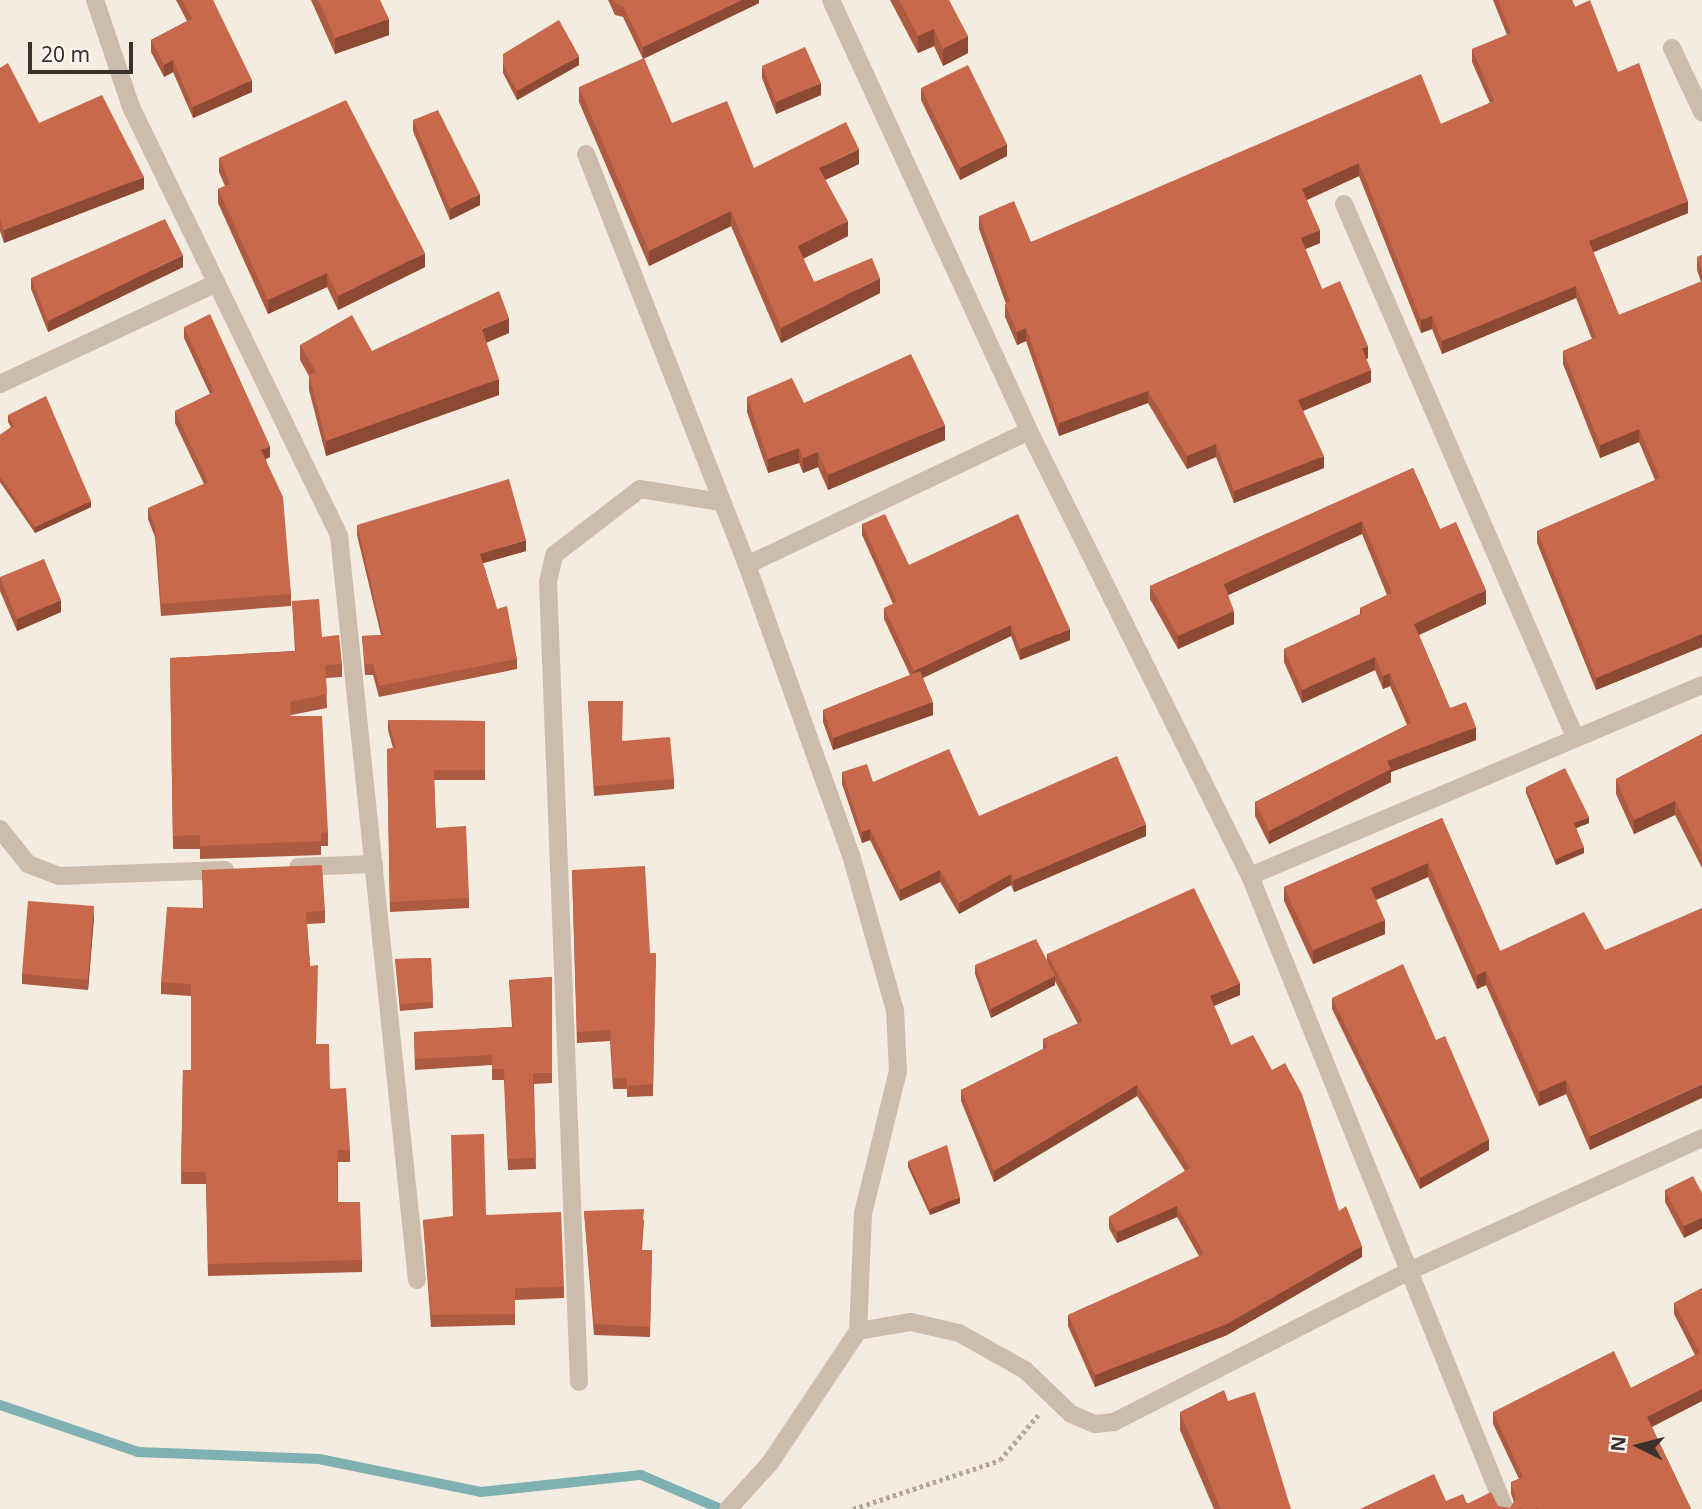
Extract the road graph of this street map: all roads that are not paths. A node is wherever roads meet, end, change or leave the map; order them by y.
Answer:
1 (95, 0) edge
2 (831, 0) edge
3 (1672, 48) dead end
4 (1702, 112) edge
5 (586, 154) dead end
6 (1344, 204) dead end
7 (217, 283) junction
8 (0, 384) edge
9 (1029, 431) junction
10 (720, 502) junction
11 (747, 565) junction
12 (1701, 688) edge
13 (1574, 737) junction
14 (0, 829) edge
15 (374, 864) junction
16 (279, 868) edge
17 (251, 869) edge
18 (1250, 876) junction
19 (1702, 1138) edge
20 (1407, 1272) junction
21 (417, 1280) dead end
22 (858, 1331) junction
23 (579, 1382) dead end
24 (728, 1509) edge
25 (1505, 1509) edge

1 - 7 street
2 - 9 street
3 - 4 street
5 - 10 street
6 - 13 street
7 - 8 street
7 - 15 street
9 - 11 street
9 - 18 street
10 - 11 street
10 - 23 street
11 - 22 street
12 - 13 street
13 - 18 street
14 - 17 street
15 - 16 street
15 - 21 street
18 - 20 street
19 - 20 street
20 - 22 street
20 - 25 street
22 - 24 street

